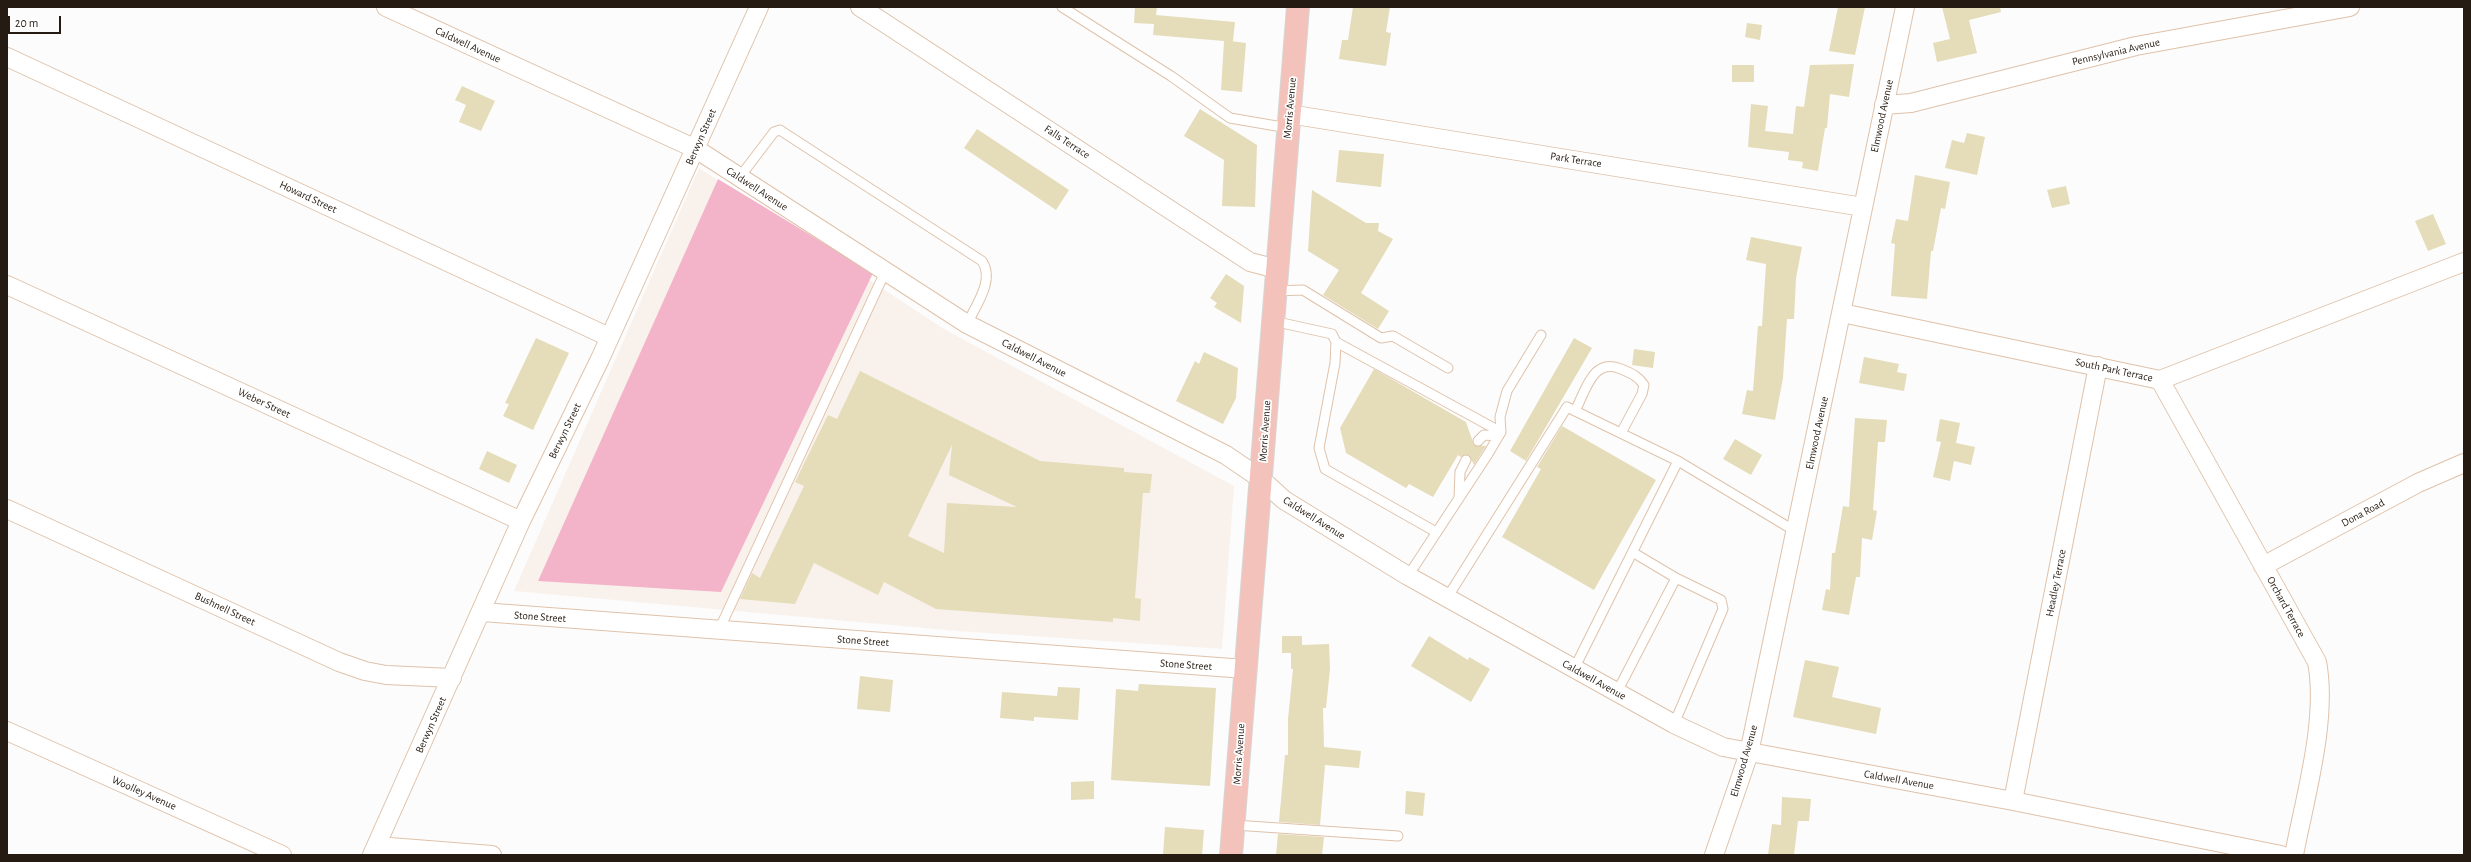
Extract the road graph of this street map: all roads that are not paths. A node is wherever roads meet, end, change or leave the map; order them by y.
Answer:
1 (386, 7) edge
2 (759, 7) edge
3 (860, 7) edge
4 (1062, 7) edge
5 (1298, 7) edge
6 (1905, 7) edge
7 (2350, 7) edge
8 (7, 57) edge
9 (1884, 105) junction
10 (1289, 121) junction
11 (696, 149) junction
12 (739, 178) junction
13 (1864, 206) junction
14 (2464, 262) edge
15 (1277, 269) junction
16 (885, 272) junction
17 (7, 285) edge
18 (1275, 291) junction
19 (1842, 314) junction
20 (1273, 321) junction
21 (967, 324) junction
22 (1541, 335) dead end
23 (609, 337) junction
24 (1336, 342) junction
25 (2098, 366) junction
26 (1448, 368) dead end
27 (2160, 380) junction
28 (1571, 409) junction
29 (1621, 433) junction
30 (1499, 434) junction
31 (1478, 441) dead end
32 (1466, 460) dead end
33 (1678, 461) junction
34 (2464, 463) edge
35 (1261, 480) junction
36 (1459, 498) junction
37 (7, 509) edge
38 (521, 521) junction
39 (1795, 531) junction
40 (1436, 532) junction
41 (1634, 553) junction
42 (2264, 566) junction
43 (1408, 576) junction
44 (1676, 578) junction
45 (1447, 598) junction
46 (482, 612) junction
47 (719, 630) junction
48 (1245, 669) junction
49 (1574, 669) junction
50 (452, 678) junction
51 (1618, 692) junction
52 (1674, 724) junction
53 (7, 731) edge
54 (1749, 753) junction
55 (2013, 801) junction
56 (1234, 825) junction
57 (1398, 836) dead end
58 (374, 850) edge
59 (282, 855) edge
60 (492, 855) edge
61 (1231, 855) edge
62 (1714, 855) edge
63 (2281, 855) edge
64 (2294, 855) edge

1 - 11 street, Caldwell Avenue
2 - 11 street, Berwyn Street
3 - 15 street, Falls Terrace
4 - 10 lane
5 - 10 main road, Morris Avenue
6 - 9 street, Elmwood Avenue
7 - 9 street, Pennsylvania Avenue
8 - 23 street, Howard Street
9 - 13 street, Elmwood Avenue
10 - 13 street, Park Terrace
10 - 15 main road, Morris Avenue
11 - 12 street, Caldwell Avenue
11 - 23 street, Berwyn Street
12 - 16 street, Caldwell Avenue
12 - 21 lane
13 - 19 street, Elmwood Avenue
14 - 27 street, South Park Terrace
15 - 18 main road, Morris Avenue
16 - 21 street, Caldwell Avenue
16 - 47 lane
17 - 38 street, Weber Street
18 - 20 main road, Morris Avenue
18 - 26 lane
19 - 25 street, South Park Terrace
19 - 39 street, Elmwood Avenue
20 - 24 lane
20 - 35 main road, Morris Avenue
21 - 35 street, Caldwell Avenue
22 - 30 lane
23 - 38 street, Berwyn Street
24 - 30 lane
24 - 40 lane
25 - 27 street, South Park Terrace
25 - 55 street, Headley Terrace
27 - 42 street, Orchard Terrace
28 - 29 lane
28 - 29 lane
28 - 45 lane
29 - 33 lane
30 - 31 lane
30 - 36 lane
32 - 36 lane
33 - 39 lane
33 - 41 lane
34 - 42 street, Dona Road
35 - 43 street, Caldwell Avenue
35 - 48 main road, Morris Avenue
36 - 40 lane
37 - 50 street, Bushnell Street
38 - 46 street, Berwyn Street
39 - 54 street, Elmwood Avenue
40 - 43 lane
41 - 44 lane
41 - 49 lane
42 - 64 street, Orchard Terrace
43 - 45 street, Caldwell Avenue
44 - 51 lane
44 - 52 lane
45 - 49 street, Caldwell Avenue
46 - 47 street, Stone Street
46 - 50 street, Berwyn Street
47 - 48 street, Stone Street
48 - 56 main road, Morris Avenue
49 - 51 street, Caldwell Avenue
50 - 58 street, Berwyn Street
51 - 52 street, Caldwell Avenue
52 - 54 street, Caldwell Avenue
53 - 59 street, Woolley Avenue
54 - 55 street, Caldwell Avenue
54 - 62 street, Elmwood Avenue
55 - 63 street, Caldwell Avenue
56 - 57 lane
56 - 61 main road, Morris Avenue
58 - 60 street

